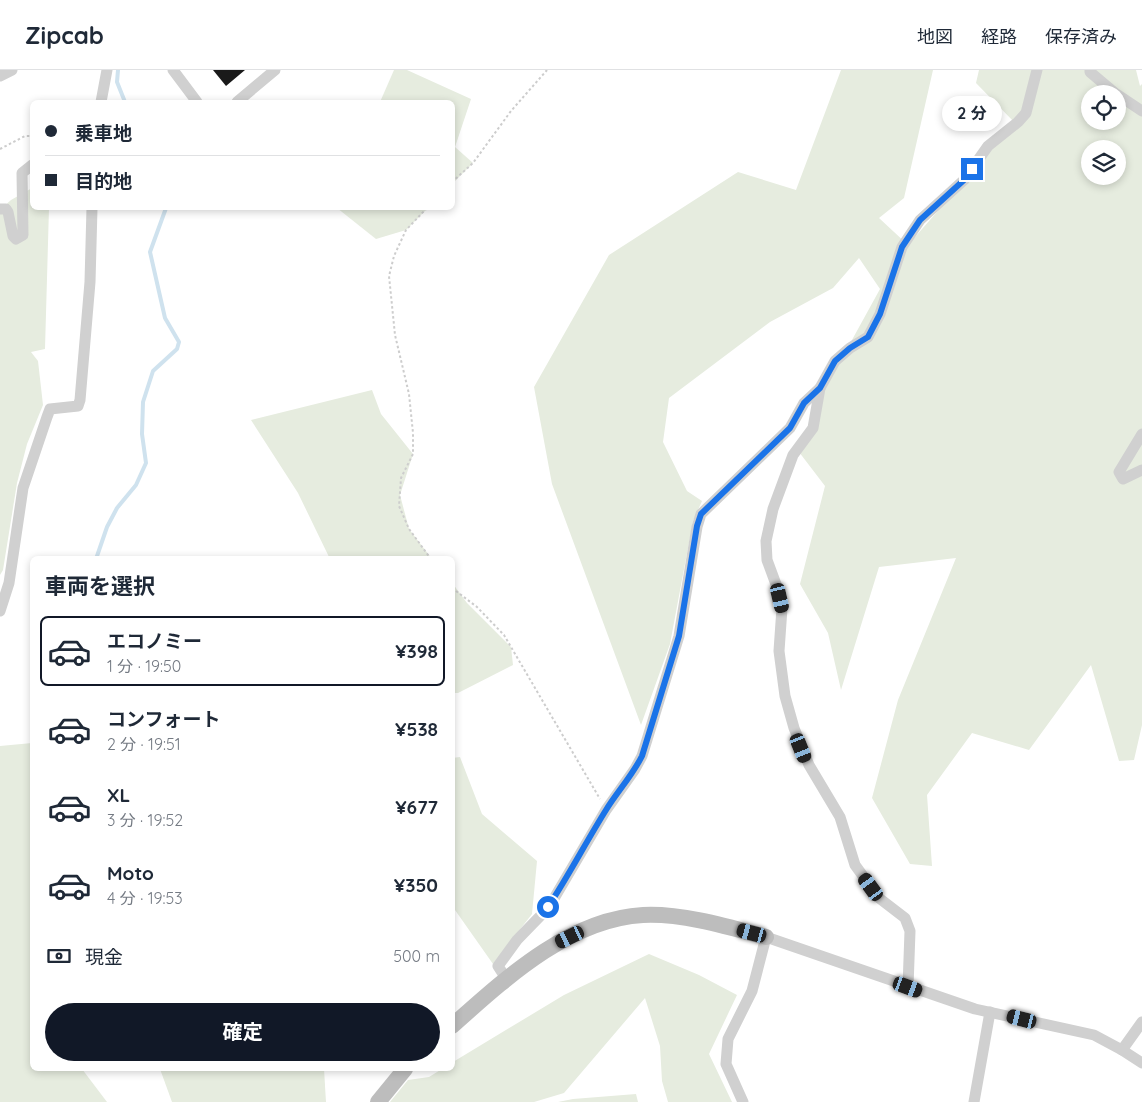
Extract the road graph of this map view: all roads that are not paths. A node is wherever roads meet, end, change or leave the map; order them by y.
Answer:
1 (12, 70) edge
2 (107, 70) edge
3 (173, 70) edge
4 (276, 70) edge
5 (1037, 70) edge
6 (1090, 70) edge
7 (0, 76) edge
8 (1106, 85) edge
9 (101, 100) edge
10 (196, 100) edge
11 (239, 100) edge
12 (1126, 100) edge
13 (1142, 112) edge
14 (30, 167) edge
15 (0, 209) edge
16 (92, 210) edge
17 (820, 388) junction
18 (1142, 434) edge
19 (1142, 470) edge
20 (0, 611) edge
21 (766, 937) junction
22 (507, 980) junction
23 (908, 987) junction
24 (990, 1012) junction
25 (1142, 1022) edge
26 (455, 1023) edge
27 (1122, 1050) junction
28 (1142, 1063) edge
29 (403, 1071) edge
30 (378, 1102) edge
31 (743, 1102) edge
32 (974, 1102) edge

1 - 7 street
2 - 9 street
3 - 10 street
4 - 11 street
5 - 17 street
6 - 8 street
12 - 13 street
14 - 15 street
16 - 20 street
17 - 22 street
17 - 23 street
18 - 19 street
21 - 22 street
21 - 23 street
21 - 31 street
22 - 26 street
23 - 24 street
24 - 27 street
24 - 32 street
25 - 27 street
27 - 28 street
29 - 30 street

